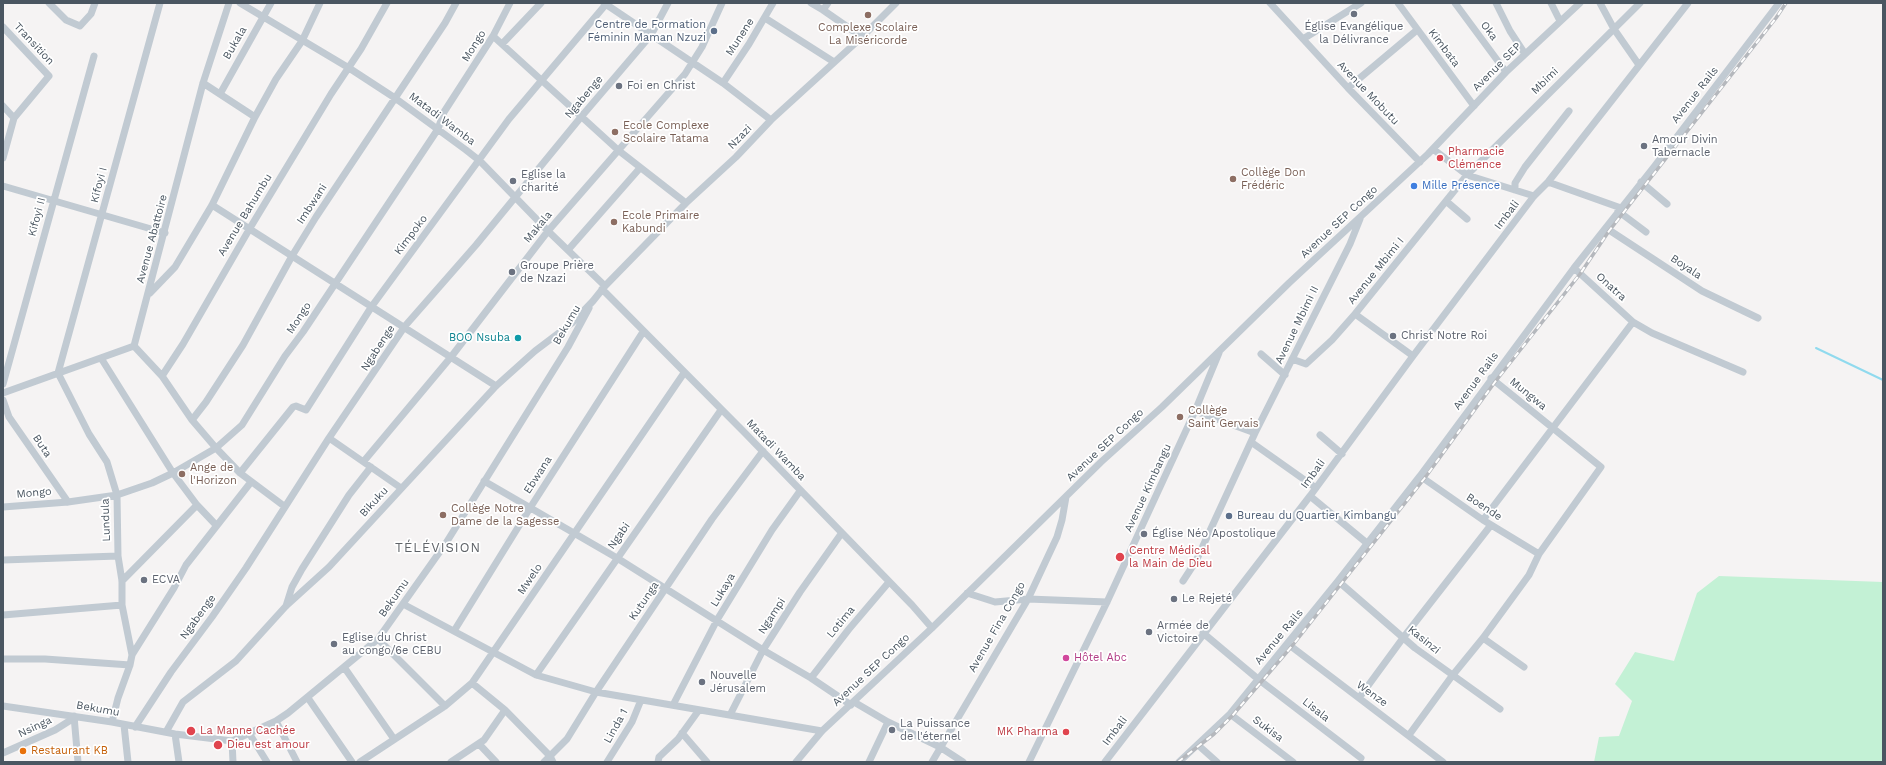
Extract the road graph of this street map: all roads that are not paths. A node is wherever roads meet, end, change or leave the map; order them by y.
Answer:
1 (49, 3) edge
2 (94, 3) edge
3 (160, 3) edge
4 (229, 3) edge
5 (240, 3) edge
6 (270, 3) edge
7 (320, 3) edge
8 (387, 3) edge
9 (456, 3) edge
10 (510, 3) edge
11 (541, 3) edge
12 (606, 3) edge
13 (668, 3) edge
14 (722, 3) edge
15 (773, 3) edge
16 (811, 3) edge
17 (828, 3) edge
18 (896, 3) edge
19 (1270, 3) edge
20 (1361, 3) edge
21 (1398, 3) edge
22 (1455, 3) edge
23 (1496, 3) edge
24 (1551, 3) edge
25 (1580, 3) edge
26 (1600, 3) edge
27 (1640, 3) edge
28 (1688, 3) edge
29 (1779, 3) edge
30 (823, 10) junction
31 (263, 17) junction
32 (765, 18) junction
33 (1560, 21) junction
34 (3, 27) edge
35 (1614, 29) junction
36 (1417, 30) junction
37 (651, 35) junction
38 (493, 36) junction
39 (862, 37) junction
40 (1303, 39) junction
41 (302, 41) junction
42 (502, 44) junction
43 (1525, 54) junction
44 (94, 56) dead end
45 (834, 62) junction
46 (693, 63) junction
47 (1639, 65) junction
48 (349, 68) junction
49 (1506, 72) junction
50 (542, 81) junction
51 (723, 82) junction
52 (203, 83) junction
53 (1348, 88) junction
54 (220, 94) junction
55 (395, 98) junction
56 (3, 106) edge
57 (1474, 106) junction
58 (1569, 111) dead end
59 (255, 117) junction
60 (581, 117) junction
61 (14, 118) junction
62 (771, 120) junction
63 (438, 129) junction
64 (1433, 149) junction
65 (618, 150) junction
66 (3, 158) edge
67 (480, 161) junction
68 (1420, 162) junction
69 (640, 168) junction
70 (1467, 175) junction
71 (1548, 182) junction
72 (1641, 182) junction
73 (3, 186) edge
74 (1515, 190) junction
75 (1534, 196) junction
76 (514, 197) junction
77 (1446, 201) junction
78 (53, 202) junction
79 (686, 203) junction
80 (1667, 204) dead end
81 (212, 205) junction
82 (1619, 210) junction
83 (102, 215) junction
84 (1361, 217) junction
85 (1467, 219) dead end
86 (250, 228) junction
87 (1606, 228) junction
88 (548, 231) junction
89 (1646, 232) dead end
90 (165, 233) junction
91 (568, 250) junction
92 (292, 256) junction
93 (1574, 268) junction
94 (335, 283) junction
95 (604, 287) junction
96 (149, 294) junction
97 (593, 301) junction
98 (372, 306) junction
99 (1355, 314) junction
100 (1758, 318) dead end
101 (1633, 322) junction
102 (405, 326) junction
103 (643, 332) junction
104 (134, 346) junction
105 (1220, 351) junction
106 (1261, 354) dead end
107 (1413, 356) junction
108 (452, 357) junction
109 (101, 358) junction
110 (1292, 359) junction
111 (1743, 372) dead end
112 (684, 373) junction
113 (58, 374) junction
114 (1285, 374) junction
115 (162, 376) junction
116 (1491, 378) junction
117 (3, 384) edge
118 (496, 386) junction
119 (3, 393) edge
120 (3, 400) edge
121 (721, 410) junction
122 (1195, 411) junction
123 (192, 420) junction
124 (1552, 428) junction
125 (1255, 433) junction
126 (1320, 435) dead end
127 (329, 438) junction
128 (1251, 442) junction
129 (216, 448) junction
130 (762, 451) junction
131 (1342, 454) junction
132 (364, 461) junction
133 (370, 466) junction
134 (174, 473) junction
135 (240, 473) junction
136 (1420, 476) junction
137 (484, 481) junction
138 (251, 482) junction
139 (401, 488) junction
140 (1316, 488) junction
141 (800, 491) junction
142 (117, 495) junction
143 (1310, 496) junction
144 (1066, 498) junction
145 (68, 502) junction
146 (198, 505) junction
147 (284, 506) junction
148 (3, 507) edge
149 (530, 508) junction
150 (1483, 520) junction
151 (216, 525) junction
152 (1490, 525) junction
153 (574, 534) junction
154 (841, 534) junction
155 (1368, 544) junction
156 (1539, 554) junction
157 (118, 556) junction
158 (617, 558) junction
159 (3, 560) edge
160 (122, 581) junction
161 (1183, 581) dead end
162 (1338, 581) junction
163 (889, 582) junction
164 (666, 587) junction
165 (967, 593) junction
166 (1028, 599) junction
167 (1107, 602) junction
168 (403, 604) junction
169 (122, 605) junction
170 (286, 606) junction
171 (3, 614) edge
172 (717, 620) junction
173 (932, 628) junction
174 (454, 631) junction
175 (1203, 633) junction
176 (1403, 638) junction
177 (1483, 638) junction
178 (378, 639) junction
179 (1288, 644) junction
180 (763, 650) junction
181 (494, 653) junction
182 (132, 655) junction
183 (3, 659) edge
184 (130, 665) junction
185 (344, 667) junction
186 (1524, 667) dead end
187 (536, 675) junction
188 (1452, 676) junction
189 (811, 678) junction
190 (1258, 679) junction
191 (472, 683) junction
192 (596, 692) junction
193 (308, 698) junction
194 (1359, 698) junction
195 (641, 700) junction
196 (853, 703) junction
197 (673, 705) junction
198 (4, 706) edge
199 (445, 706) junction
200 (1500, 709) dead end
201 (505, 710) junction
202 (699, 710) junction
203 (1230, 714) junction
204 (730, 715) junction
205 (74, 717) junction
206 (276, 721) junction
207 (112, 722) junction
208 (888, 722) junction
209 (124, 725) junction
210 (134, 727) junction
211 (166, 732) junction
212 (822, 732) junction
213 (249, 733) junction
214 (682, 733) junction
215 (175, 734) junction
216 (1409, 735) junction
217 (394, 739) junction
218 (232, 741) junction
219 (479, 744) junction
220 (1198, 746) junction
221 (940, 747) junction
222 (3, 753) edge
223 (1361, 758) dead end
224 (551, 759) edge
225 (78, 762) edge
226 (128, 762) edge
227 (179, 762) edge
228 (233, 762) edge
229 (267, 762) edge
230 (297, 762) edge
231 (352, 762) edge
232 (360, 762) edge
233 (451, 762) edge
234 (496, 762) edge
235 (544, 762) edge
236 (608, 762) edge
237 (658, 762) edge
238 (707, 762) edge
239 (796, 762) edge
240 (869, 762) edge
241 (932, 762) edge
242 (963, 762) edge
243 (1028, 762) edge
244 (1105, 762) edge
245 (1179, 762) edge
246 (1217, 762) edge
247 (1292, 762) edge
248 (1443, 762) edge

1 - 2 street
3 - 83 street, Kifoyi I
4 - 52 street, Avenue Abattoire
5 - 31 street, Matadi Wamba
6 - 31 street, Bukala
7 - 41 street
8 - 48 street, Avenue Bahumbu
9 - 55 street, Imbwani
10 - 38 street, Mongo
11 - 42 street
12 - 37 street
12 - 50 street, Kimpoko
13 - 37 street, Ngabenge
14 - 46 street, Makala
15 - 32 street, Munene
16 - 30 street
17 - 30 street
18 - 39 street, Nzazi
19 - 40 street, Avenue Mobutu
20 - 40 street
21 - 36 street, Kimbata
22 - 49 street, Oka
23 - 43 street
24 - 33 street
25 - 33 street, Avenue SEP
26 - 35 street
27 - 35 street, Mbimi
28 - 47 street
29 - 72 street, Avenue Rails
30 - 39 street
31 - 41 street, Matadi Wamba
31 - 54 street, Bukala
32 - 45 street
32 - 51 street, Munene
33 - 43 street, Avenue SEP
34 - 61 street, Transition
35 - 47 street
35 - 70 street, Mbimi
36 - 53 street
36 - 57 street, Kimbata
37 - 46 street
37 - 60 street, Ngabenge
38 - 42 street
38 - 63 street, Mongo
39 - 45 street, Nzazi
40 - 53 street, Avenue Mobutu
41 - 48 street, Matadi Wamba
41 - 59 street
42 - 50 street
43 - 49 street, Avenue SEP
44 - 78 street, Kifoyi II
45 - 62 street, Nzazi
46 - 51 street
46 - 65 street, Makala
47 - 71 street
48 - 55 street, Matadi Wamba
48 - 86 street, Avenue Bahumbu
49 - 57 street, Avenue SEP
50 - 60 street
50 - 67 street, Kimpoko
51 - 62 street
52 - 54 street
52 - 90 street, Avenue Abattoire
53 - 68 street, Avenue Mobutu
54 - 59 street
55 - 63 street, Matadi Wamba
55 - 92 street, Imbwani
56 - 61 street
57 - 64 street, Avenue SEP
58 - 74 street
59 - 81 street
60 - 65 street
60 - 76 street, Ngabenge
61 - 66 street
62 - 79 street, Nzazi
63 - 67 street, Matadi Wamba
63 - 94 street, Mongo
64 - 68 street, Avenue SEP Congo
64 - 70 street
65 - 69 street
65 - 88 street, Makala
67 - 76 street, Matadi Wamba
67 - 98 street, Kimpoko
68 - 84 street, Avenue SEP Congo
69 - 79 street
69 - 91 street
70 - 74 street
70 - 77 street, Avenue Mbimi I
71 - 75 street, Imbali
71 - 82 street
72 - 80 street
72 - 82 street, Avenue Rails
73 - 78 street
74 - 75 street
75 - 107 street, Imbali
76 - 88 street, Matadi Wamba
76 - 102 street, Ngabenge
77 - 85 street
77 - 99 street, Avenue Mbimi I
78 - 83 street
78 - 117 street, Kifoyi II
79 - 95 street, Nzazi
81 - 86 street
81 - 96 street
82 - 87 street, Avenue Rails
82 - 89 street
83 - 90 street
83 - 113 street, Kifoyi I
84 - 105 street, Avenue SEP Congo
84 - 110 street, Avenue Mbimi II
86 - 92 street
86 - 115 street, Avenue Bahumbu
87 - 93 street, Avenue Rails
87 - 100 street, Boyala
88 - 91 street, Matadi Wamba
88 - 108 street, Makala
90 - 96 street, Avenue Abattoire
91 - 95 street, Matadi Wamba
92 - 94 street
92 - 123 street, Imbwani
93 - 101 street, Onatra
93 - 116 street, Avenue Rails
94 - 98 street
94 - 129 street, Mongo
95 - 97 street, Bikuku
95 - 103 street, Matadi Wamba
96 - 104 street, Avenue Abattoire
97 - 118 street, Bikuku
97 - 137 street, Bekumu
98 - 102 street
98 - 135 street, Kimpoko
99 - 107 street
99 - 110 street, Avenue Mbimi I
101 - 111 street, Onatra
101 - 124 street
102 - 108 street
102 - 127 street, Ngabenge
103 - 112 street, Matadi Wamba
103 - 149 street, Ebwana
104 - 109 street
104 - 115 street
105 - 122 street, Avenue Kimbangu
105 - 144 street, Avenue SEP Congo
106 - 114 street
107 - 131 street, Imbali
108 - 118 street
108 - 132 street, Makala
109 - 113 street
109 - 134 street
110 - 114 street, Avenue Mbimi II
112 - 121 street, Matadi Wamba
112 - 153 street, Mwelo
113 - 119 street
113 - 142 street, Lundula
114 - 125 street, Avenue Mbimi II
115 - 123 street
116 - 124 street, Mungwa
116 - 136 street, Avenue Rails
118 - 139 street, Bikuku
120 - 145 street, Buta
121 - 130 street, Matadi Wamba
121 - 158 street, Ngabi
122 - 125 street
122 - 167 street, Avenue Kimbangu
123 - 129 street
124 - 150 street
124 - 156 street, Mungwa
125 - 128 street, Avenue Mbimi II
126 - 131 street
127 - 132 street
127 - 147 street, Ngabenge
128 - 140 street
128 - 161 street, Avenue Mbimi II
129 - 134 street, Mongo
129 - 135 street
130 - 141 street, Matadi Wamba
130 - 164 street, Kutunga
131 - 140 street, Imbali
132 - 133 street
133 - 139 street
133 - 170 street
134 - 142 street, Mongo
134 - 146 street
135 - 138 street
136 - 150 street, Boende
136 - 155 street, Avenue Rails
137 - 149 street
137 - 168 street, Bekumu
138 - 147 street
138 - 151 street
139 - 170 street, Bikuku
140 - 143 street, Imbali
141 - 154 street, Matadi Wamba
141 - 172 street, Lukaya
142 - 145 street, Mongo
142 - 157 street, Lundula
143 - 155 street
143 - 175 street, Imbali
144 - 165 street, Avenue SEP Congo
144 - 166 street, Avenue Fina Congo
145 - 148 street, Mongo
146 - 151 street
146 - 160 street
147 - 210 street, Ngabenge
149 - 153 street
149 - 174 street, Ebwana
150 - 152 street, Boende
151 - 182 street
152 - 156 street, Boende
152 - 176 street
153 - 158 street
153 - 181 street, Mwelo
154 - 163 street, Matadi Wamba
154 - 180 street, Ngampi
155 - 162 street, Avenue Rails
156 - 177 street
157 - 159 street
157 - 160 street, Lundula
158 - 164 street
158 - 187 street, Ngabi
160 - 169 street, Lundula
162 - 176 street, Kasinzi
162 - 179 street, Avenue Rails
163 - 173 street, Matadi Wamba
163 - 189 street, Lotima
164 - 172 street
164 - 192 street, Kutunga
165 - 166 street
165 - 173 street, Avenue SEP Congo
166 - 167 street
166 - 221 street, Avenue Fina Congo
167 - 243 street, Avenue Kimbangu
168 - 174 street
168 - 178 street, Bekumu
169 - 171 street
169 - 182 street, Lundula
170 - 211 street, Bikuku
172 - 180 street
172 - 197 street, Lukaya
173 - 196 street, Avenue SEP Congo
174 - 181 street
175 - 190 street, Lisala
175 - 244 street, Imbali
176 - 188 street, Kasinzi
176 - 194 street
177 - 186 street
177 - 188 street
178 - 185 street, Bekumu
178 - 199 street
179 - 190 street, Avenue Rails
179 - 194 street, Wenze
180 - 189 street
180 - 204 street, Ngampi
181 - 187 street
181 - 191 street, Mwelo
182 - 184 street
183 - 184 street
184 - 207 street
185 - 193 street, Bekumu
185 - 217 street
187 - 192 street
188 - 200 street, Kasinzi
188 - 216 street
189 - 196 street
190 - 203 street, Avenue Rails
190 - 223 street, Lisala
191 - 199 street, Mwelo
191 - 201 street
192 - 195 street
192 - 224 street, Kutunga
193 - 206 street, Bekumu
193 - 231 street
194 - 216 street, Wenze
195 - 197 street
195 - 236 street, Linda 1
196 - 208 street
196 - 212 street, Avenue SEP Congo
197 - 202 street
198 - 205 street, Bekumu
199 - 217 street, Mwelo
201 - 219 street
201 - 224 street
202 - 204 street
202 - 214 street
203 - 220 street, Avenue Rails
203 - 247 street, Sukisa
204 - 212 street
205 - 207 street, Bekumu
205 - 222 street, Nsinga
205 - 225 street
206 - 213 street, Bekumu
206 - 230 street
207 - 209 street, Bekumu
208 - 221 street
208 - 240 street
209 - 210 street, Bekumu
209 - 226 street
210 - 211 street, Bekumu
211 - 215 street, Bekumu
212 - 239 street, Avenue SEP Congo
213 - 218 street, Bekumu
213 - 229 street
214 - 237 street
214 - 238 street
215 - 218 street, Bekumu
215 - 227 street
216 - 248 street, Wenze
217 - 232 street, Mwelo
218 - 228 street
219 - 233 street
219 - 234 street
220 - 245 street, Avenue Rails
220 - 246 street
221 - 241 street, Avenue Fina Congo
221 - 242 street
224 - 235 street, Kutunga

